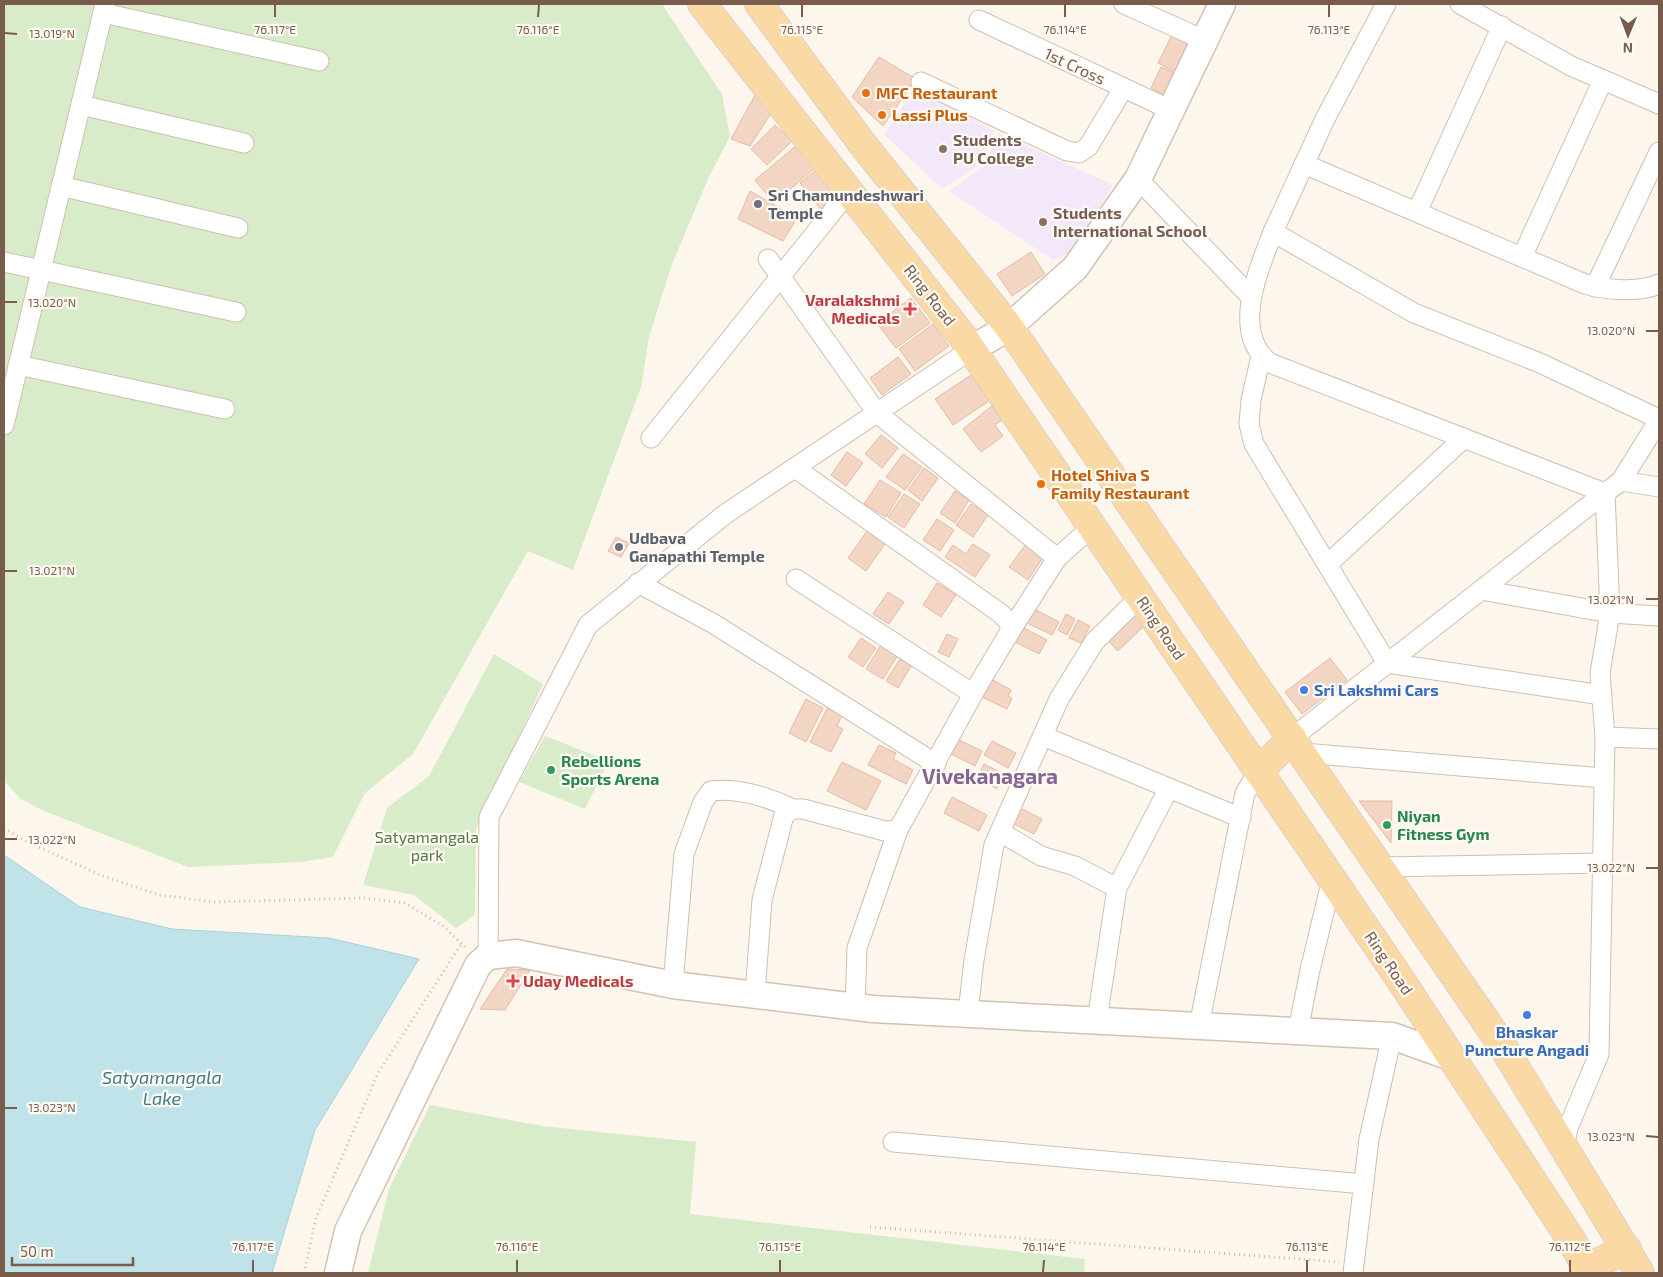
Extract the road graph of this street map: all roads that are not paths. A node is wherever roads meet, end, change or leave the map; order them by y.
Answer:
1 (702, 4) edge
2 (759, 4) edge
3 (1124, 4) edge
4 (1222, 4) edge
5 (1386, 4) edge
6 (1460, 4) edge
7 (104, 8) edge
8 (979, 20) dead end
9 (1502, 26) junction
10 (1204, 40) junction
11 (319, 61) dead end
12 (1603, 80) junction
13 (921, 82) dead end
14 (1122, 89) junction
15 (1659, 104) edge
16 (81, 105) junction
17 (1171, 110) junction
18 (244, 142) dead end
19 (1659, 152) edge
20 (1304, 164) junction
21 (1138, 179) junction
22 (61, 186) junction
23 (849, 191) junction
24 (1418, 212) junction
25 (238, 228) dead end
26 (1273, 232) junction
27 (1522, 257) junction
28 (768, 259) dead end
29 (4, 262) edge
30 (41, 271) junction
31 (781, 277) junction
32 (1659, 284) edge
33 (1595, 287) junction
34 (1251, 297) junction
35 (236, 312) dead end
36 (1009, 327) junction
37 (972, 349) junction
38 (1261, 356) junction
39 (18, 365) junction
40 (6, 403) edge
41 (225, 409) dead end
42 (877, 413) junction
43 (1659, 420) edge
44 (4, 425) edge
45 (651, 438) dead end
46 (1464, 438) junction
47 (795, 468) junction
48 (1621, 481) junction
49 (1659, 486) edge
50 (1605, 493) junction
51 (1092, 527) junction
52 (1057, 558) junction
53 (1328, 564) junction
54 (796, 579) dead end
55 (638, 584) junction
56 (1481, 590) junction
57 (1140, 596) junction
58 (1610, 613) junction
59 (1659, 616) edge
60 (1011, 630) junction
61 (1388, 663) junction
62 (973, 694) junction
63 (1602, 695) junction
64 (1043, 736) junction
65 (1605, 737) junction
66 (1659, 739) edge
67 (1298, 746) junction
68 (936, 764) junction
69 (1259, 771) junction
70 (1604, 778) junction
71 (1169, 788) junction
72 (793, 809) junction
73 (1241, 818) junction
74 (898, 830) junction
75 (1000, 832) junction
76 (1603, 862) junction
77 (1381, 867) junction
78 (1332, 879) junction
79 (1117, 888) junction
80 (483, 961) junction
81 (673, 985) junction
82 (754, 994) junction
83 (855, 1006) junction
84 (968, 1014) junction
85 (1097, 1020) junction
86 (1199, 1026) junction
87 (1298, 1031) junction
88 (1392, 1036) junction
89 (1451, 1057) junction
90 (893, 1142) dead end
91 (1564, 1148) junction
92 (1364, 1184) junction
93 (1627, 1249) junction
94 (1354, 1268) edge
95 (1587, 1272) edge
96 (338, 1273) edge
97 (1640, 1273) edge

1 - 23 main road, Ring Road
2 - 36 main road
3 - 10 street
4 - 10 street
5 - 20 street
6 - 9 street
7 - 11 street
7 - 16 street
8 - 14 street, 1st Cross
9 - 12 street
9 - 24 street
10 - 17 street
12 - 15 street
12 - 27 street
13 - 14 street
14 - 17 street, 1st Cross
16 - 18 street
16 - 22 street
17 - 21 street
19 - 33 street
20 - 24 street
20 - 26 street
21 - 34 street
21 - 36 street
22 - 25 street
22 - 30 street
23 - 31 street
23 - 37 main road, Ring Road
24 - 27 street
26 - 34 street
26 - 43 street
27 - 33 street
28 - 31 street
29 - 30 street
30 - 35 street
30 - 39 street
31 - 42 street
31 - 45 street
32 - 33 street
34 - 38 street
36 - 37 street
36 - 67 main road
37 - 42 street
37 - 51 main road, Ring Road
38 - 46 street
38 - 53 street
39 - 40 street
39 - 41 street
40 - 44 street
42 - 47 street
42 - 52 street
43 - 48 street
46 - 50 street
46 - 53 street
47 - 55 street
47 - 60 street
48 - 49 street
48 - 50 street
50 - 56 street
50 - 58 street
51 - 52 street
51 - 57 main road, Ring Road
52 - 60 street
53 - 61 street
54 - 62 street
55 - 68 street
55 - 80 street
56 - 58 street
56 - 61 street
57 - 64 street
57 - 69 main road, Ring Road
58 - 59 street
58 - 63 street
60 - 62 street
61 - 63 street
61 - 67 street
62 - 68 street
63 - 65 street
64 - 71 street
64 - 75 street
65 - 66 street
65 - 70 street
67 - 69 main road
67 - 70 street
67 - 77 main road
68 - 74 street
69 - 73 street
69 - 78 main road, Ring Road
70 - 76 street
71 - 73 street
71 - 79 street
72 - 74 street
72 - 81 street
72 - 82 street
73 - 86 street
74 - 83 street
75 - 79 street
75 - 84 street
76 - 77 street
76 - 91 street
77 - 91 main road
78 - 87 street
78 - 89 main road, Ring Road
79 - 85 street
80 - 81 street
80 - 96 street
81 - 82 street
82 - 83 street
83 - 84 street
84 - 85 street
85 - 86 street
86 - 87 street
87 - 88 street
88 - 89 street
88 - 92 street
89 - 95 main road, Ring Road
90 - 92 street
91 - 93 main road
92 - 94 street
93 - 95 main road
93 - 97 main road

